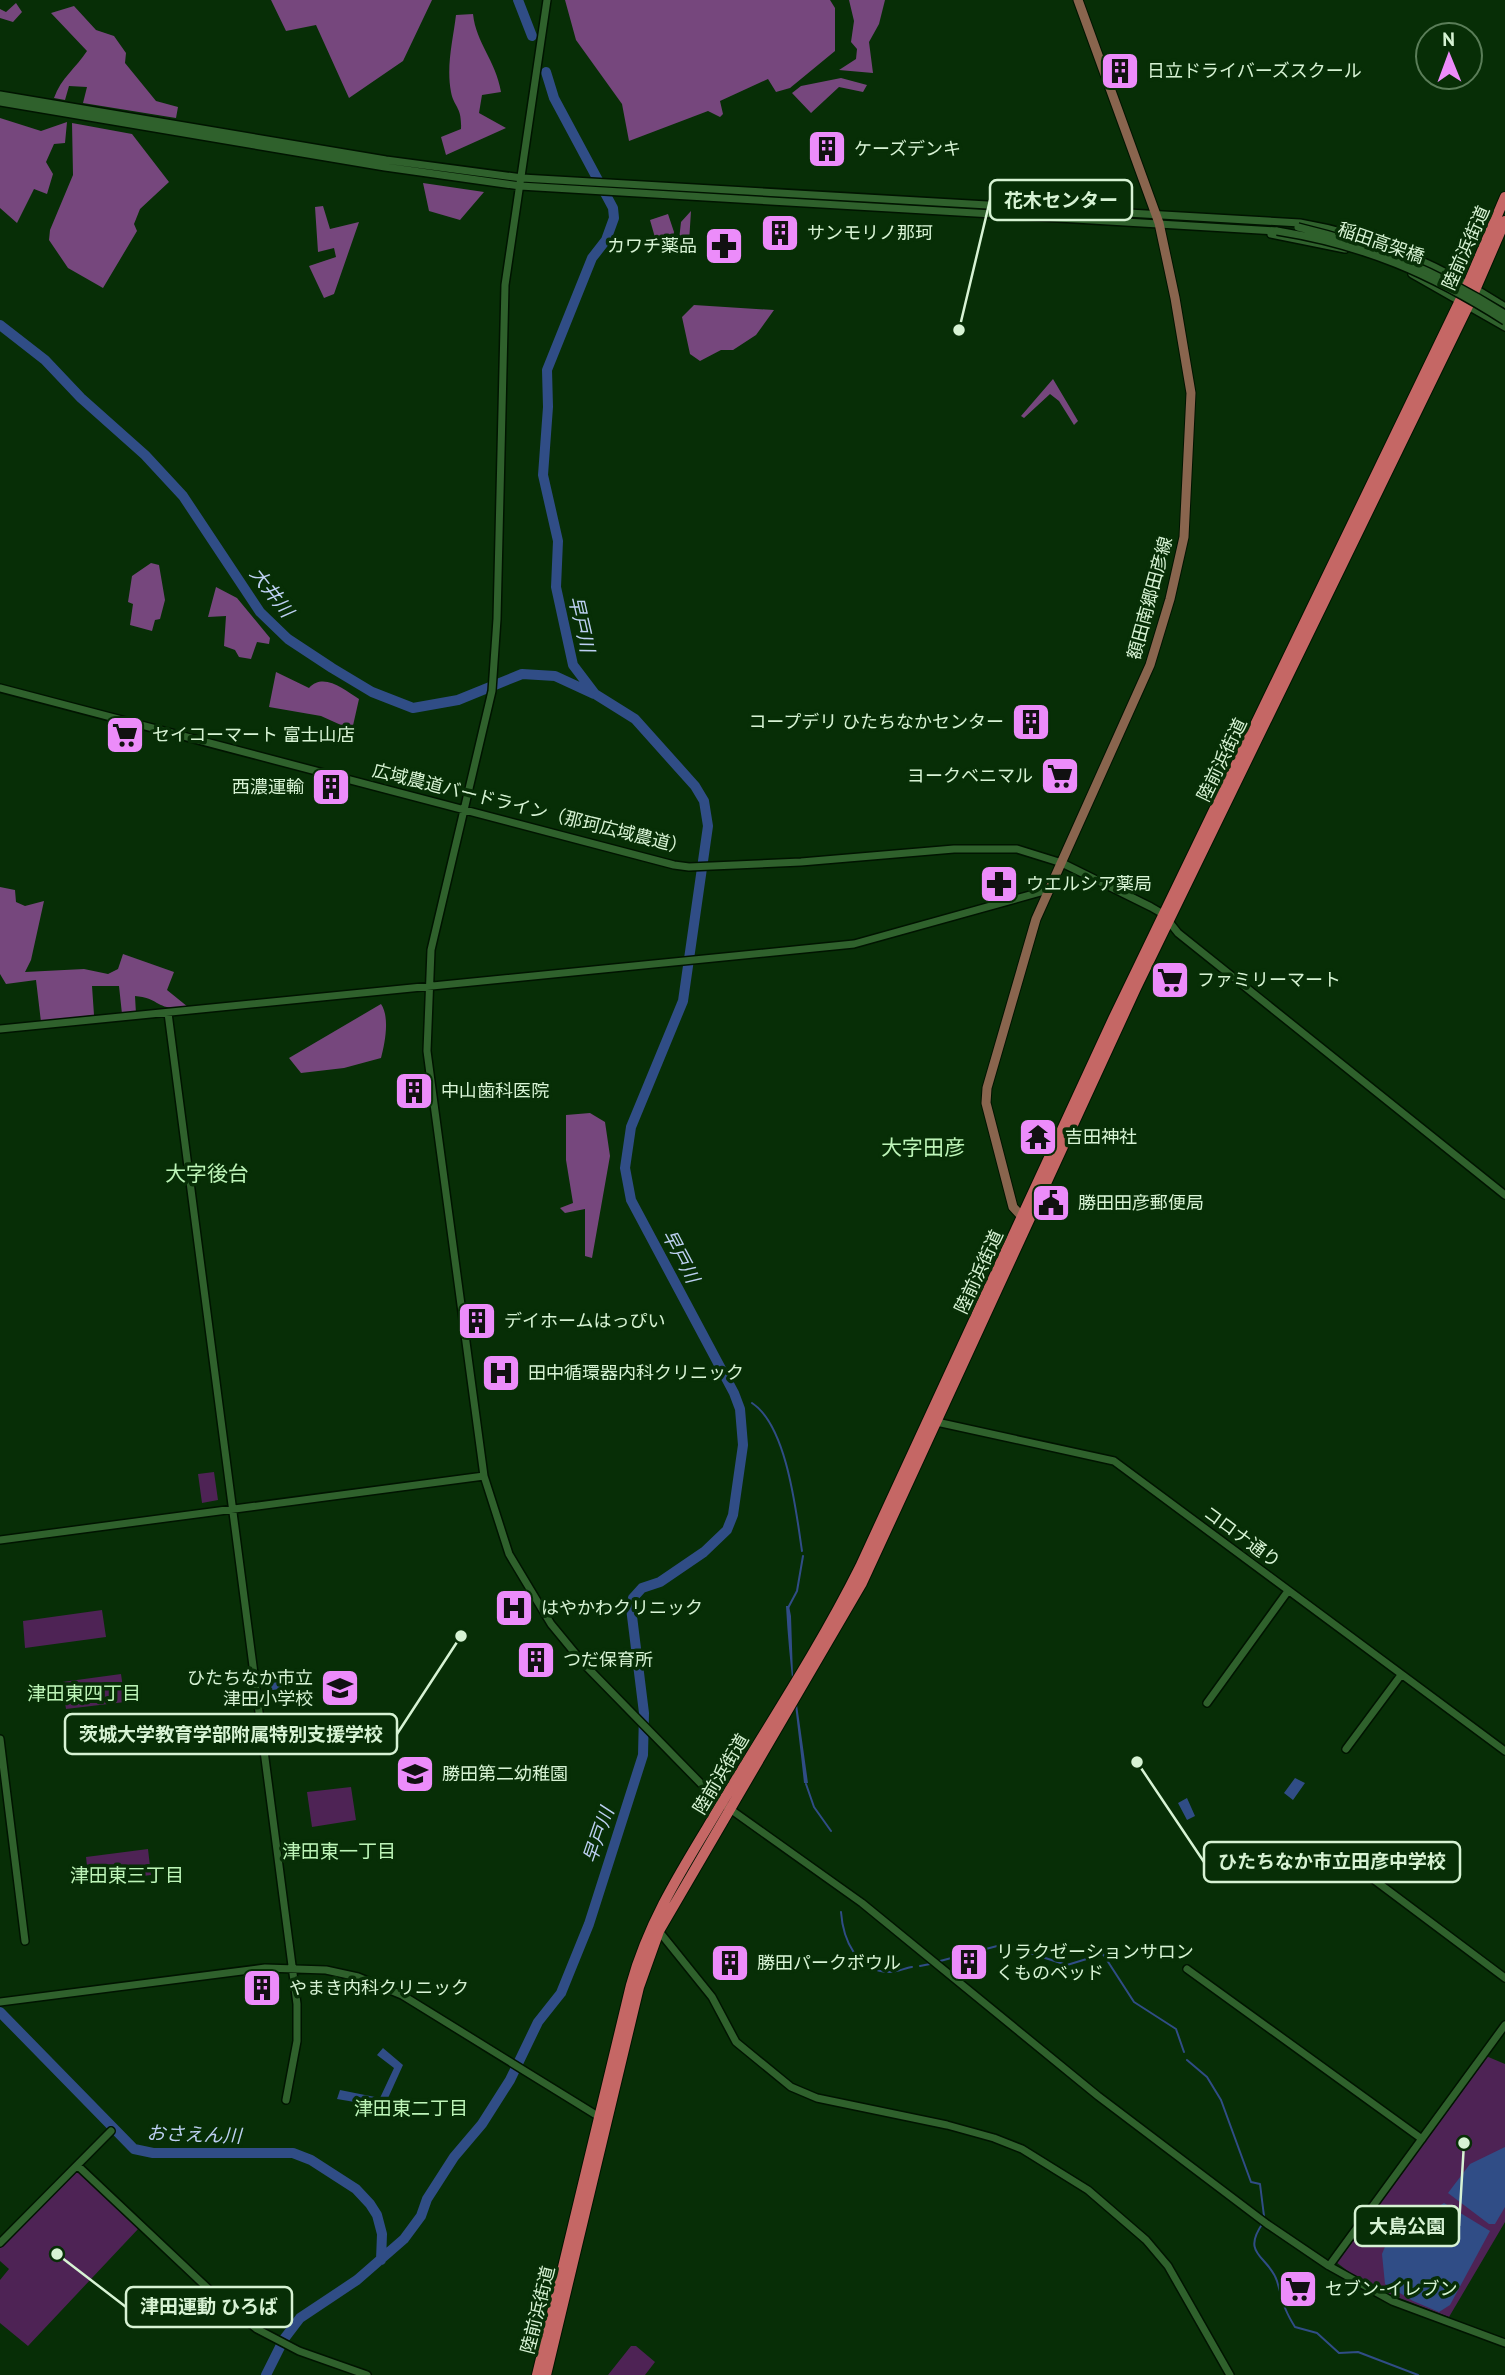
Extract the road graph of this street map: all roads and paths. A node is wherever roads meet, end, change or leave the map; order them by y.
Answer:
1 (547, 0) edge
2 (1078, 0) edge
3 (0, 95) edge
4 (0, 102) edge
5 (521, 182) junction
6 (1505, 197) edge
7 (1157, 219) junction
8 (1505, 221) edge
9 (1243, 227) junction
10 (1276, 227) junction
11 (1472, 286) junction
12 (1465, 302) junction
13 (1505, 307) edge
14 (1505, 314) edge
15 (1505, 321) edge
16 (1505, 327) edge
17 (0, 688) edge
18 (466, 810) junction
19 (1062, 863) junction
20 (1048, 890) junction
21 (1163, 914) junction
22 (1168, 925) junction
23 (428, 984) junction
24 (168, 1013) junction
25 (0, 1029) edge
26 (1505, 1195) edge
27 (1024, 1220) junction
28 (932, 1421) junction
29 (484, 1476) junction
30 (233, 1509) junction
31 (0, 1539) edge
32 (1288, 1591) junction
33 (1401, 1675) junction
34 (1206, 1703) dead end
35 (0, 1739) edge
36 (1346, 1749) dead end
37 (1505, 1751) edge
38 (725, 1806) junction
39 (1353, 1864) dead end
40 (655, 1929) junction
41 (24, 1941) dead end
42 (292, 1967) junction
43 (1187, 1969) dead end
44 (1505, 1978) edge
45 (0, 2002) edge
46 (1505, 2025) edge
47 (286, 2100) dead end
48 (604, 2120) junction
49 (111, 2132) dead end
50 (1422, 2139) junction
51 (78, 2166) junction
52 (0, 2243) edge
53 (1329, 2266) junction
54 (1505, 2343) edge
55 (367, 2375) edge
56 (537, 2375) edge
57 (546, 2375) edge
58 (1230, 2375) edge

1 - 5 street
2 - 7 main road, 額田南郷田彦線
3 - 5 street
4 - 5 street
5 - 7 street
5 - 18 street
6 - 11 highway, 陸前浜街道
7 - 9 street
7 - 10 street
7 - 19 main road, 額田南郷田彦線
8 - 11 highway, 陸前浜街道
9 - 10 street
9 - 12 street
10 - 11 street
10 - 14 street, 稲田高架橋, bridge
10 - 15 street, 稲田高架橋, bridge
11 - 12 highway, 陸前浜街道
11 - 13 street
12 - 16 street
12 - 21 highway, 陸前浜街道
12 - 22 highway, 陸前浜街道
17 - 18 street, 広域農道バードライン（那珂広域農道）
18 - 19 street, 広域農道バードライン（那珂広域農道）
18 - 23 street
19 - 20 main road, 額田南郷田彦線
19 - 21 street, 広域農道バードライン（那珂広域農道）
20 - 23 street
20 - 27 main road, 額田南郷田彦線
21 - 22 street
21 - 27 highway, 陸前浜街道
22 - 26 street
22 - 27 highway, 陸前浜街道
23 - 24 street
23 - 29 street
24 - 25 street
24 - 30 street
27 - 28 highway, 陸前浜街道
28 - 32 street, コロナ通り
28 - 38 highway, 陸前浜街道
29 - 30 street
29 - 38 street
30 - 31 street
30 - 42 street
32 - 33 street, コロナ通り
32 - 34 street
33 - 36 street
33 - 37 street, コロナ通り
35 - 41 street
38 - 40 highway, 陸前浜街道
38 - 53 street
39 - 44 street
40 - 48 highway, 陸前浜街道
40 - 58 street
42 - 45 street
42 - 47 street
42 - 48 street
43 - 50 street
46 - 50 street
48 - 56 highway, 陸前浜街道
48 - 57 highway, 陸前浜街道
49 - 51 street
50 - 53 street
51 - 52 street
51 - 55 street
53 - 54 street

